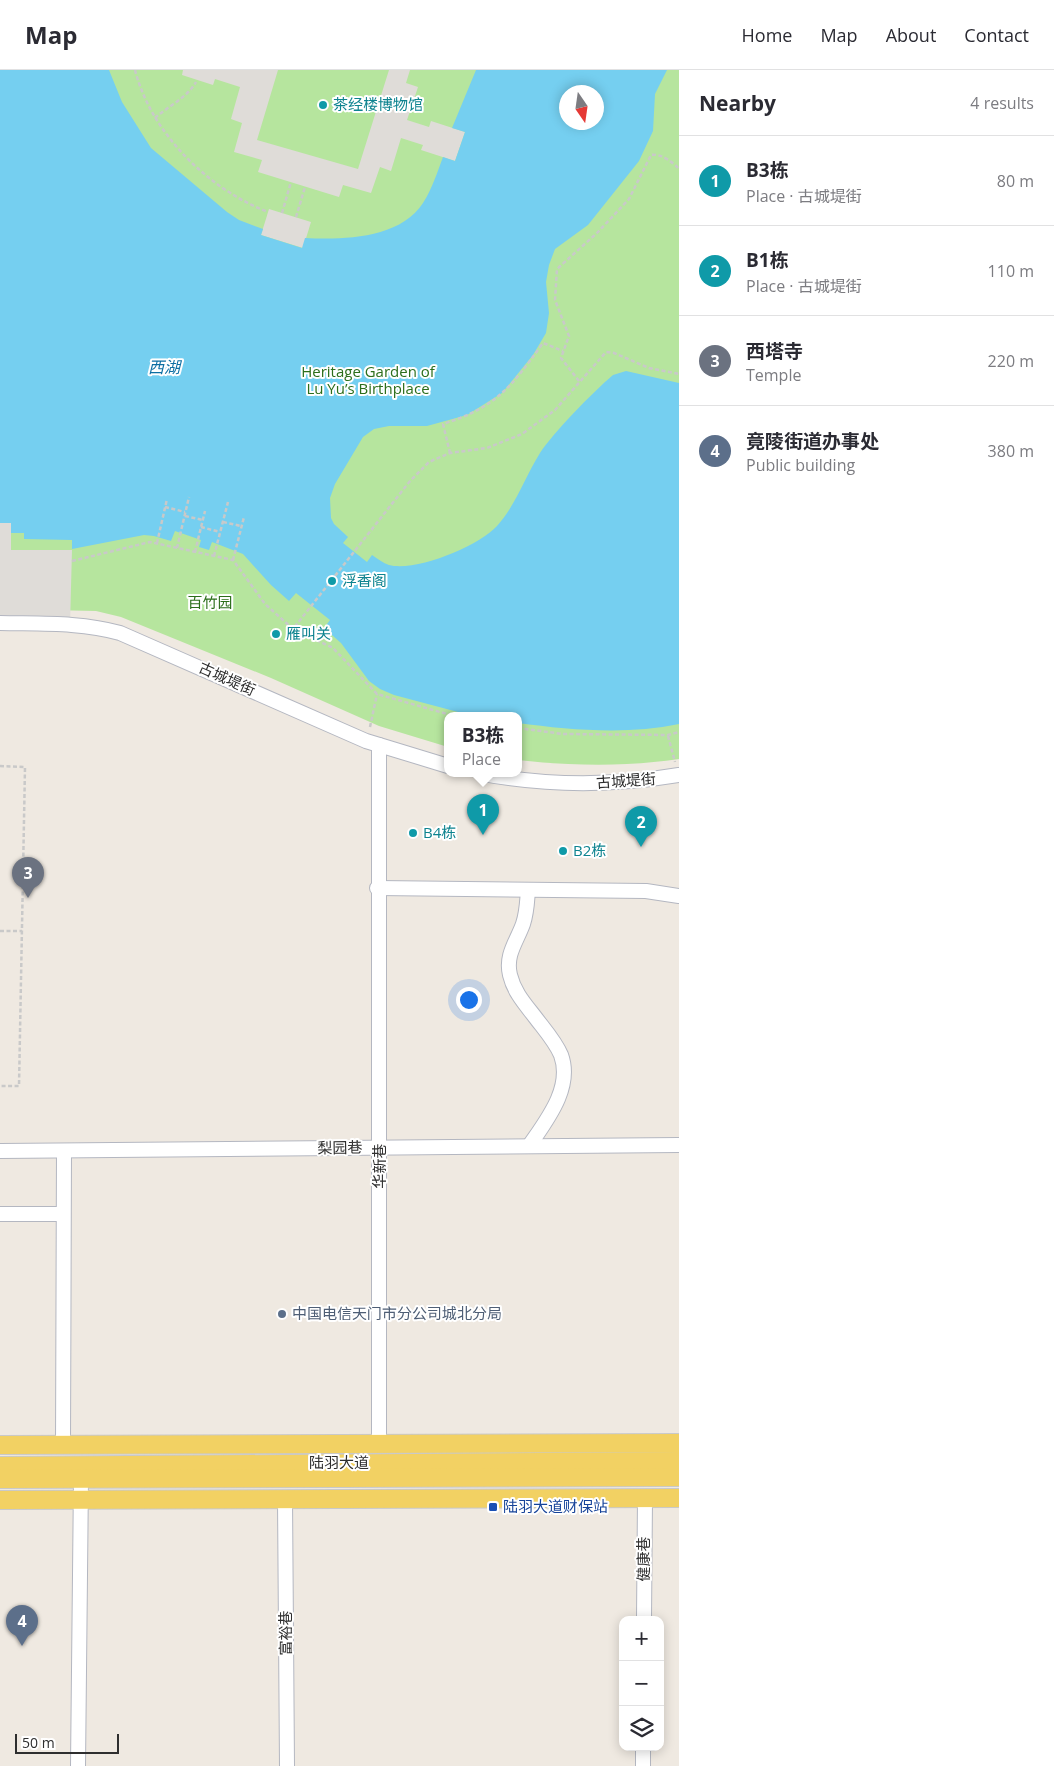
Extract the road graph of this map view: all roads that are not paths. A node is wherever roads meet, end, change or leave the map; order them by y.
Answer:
1 (0, 623) edge
2 (372, 743) junction
3 (444, 765) edge
4 (678, 776) edge
5 (503, 777) edge
6 (377, 888) junction
7 (528, 890) junction
8 (679, 896) edge
9 (679, 1145) edge
10 (529, 1146) junction
11 (380, 1148) junction
12 (64, 1151) junction
13 (0, 1152) edge
14 (0, 1214) edge
15 (64, 1214) junction
16 (679, 1443) edge
17 (63, 1444) junction
18 (379, 1444) junction
19 (0, 1445) edge
20 (679, 1461) edge
21 (0, 1466) edge
22 (679, 1477) edge
23 (0, 1479) edge
24 (81, 1479) junction
25 (644, 1498) junction
26 (679, 1498) edge
27 (285, 1499) junction
28 (0, 1500) edge
29 (81, 1500) junction
30 (644, 1616) edge
31 (643, 1751) edge
32 (78, 1766) edge
33 (287, 1766) edge
34 (643, 1766) edge

1 - 2 street, 古城堤街
2 - 3 street, 古城堤街
2 - 6 street, 华新巷
4 - 5 street, 古城堤街
6 - 7 street
6 - 11 street, 华新巷
7 - 8 street
7 - 10 street
9 - 10 street, 梨园巷
10 - 11 street, 梨园巷
11 - 12 street, 梨园巷
11 - 18 street, 华新巷
12 - 13 street, 梨园巷
12 - 15 street
14 - 15 street
15 - 17 street
16 - 18 main road
17 - 18 main road
17 - 19 main road
20 - 21 main road, 陆羽大道
22 - 24 main road, 陆羽大道
23 - 24 main road, 陆羽大道
24 - 29 street
25 - 26 main road
25 - 27 main road
25 - 30 street, 健康巷
27 - 29 main road
27 - 33 street, 富裕巷
28 - 29 main road
29 - 32 street
31 - 34 street

